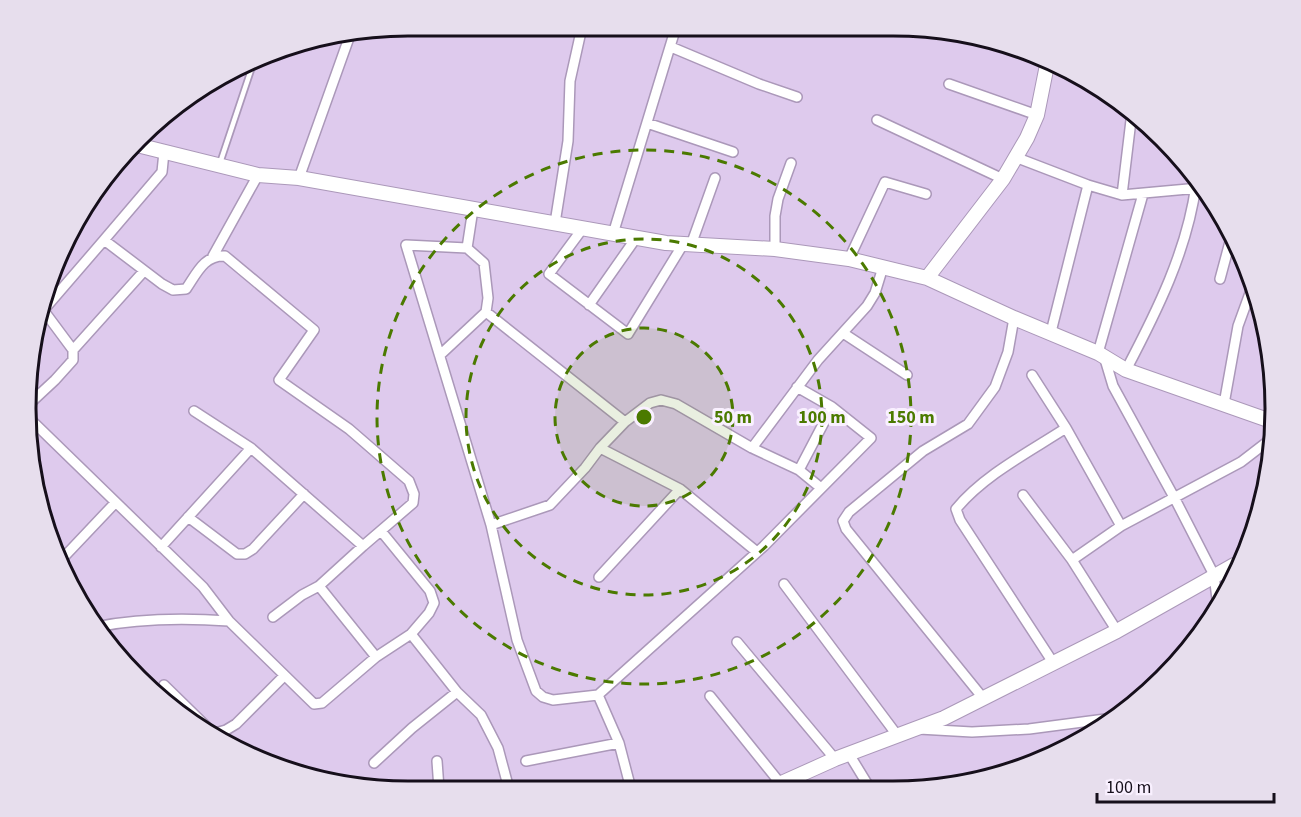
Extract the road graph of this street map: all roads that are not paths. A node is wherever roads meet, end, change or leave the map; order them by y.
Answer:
1 (580, 36) edge
2 (673, 36) edge
3 (348, 41) edge
4 (670, 47) junction
5 (1046, 69) edge
6 (251, 71) edge
7 (948, 84) dead end
8 (797, 97) dead end
9 (1037, 115) junction
10 (877, 120) dead end
11 (1131, 122) edge
12 (647, 123) junction
13 (143, 147) edge
14 (164, 152) junction
15 (733, 152) dead end
16 (1015, 157) junction
17 (791, 163) dead end
18 (219, 166) junction
19 (258, 176) junction
20 (299, 178) junction
21 (715, 178) dead end
22 (1003, 179) junction
23 (1088, 185) junction
24 (1192, 188) edge
25 (1196, 193) edge
26 (926, 194) dead end
27 (1143, 194) junction
28 (1122, 195) junction
29 (473, 208) junction
30 (555, 223) junction
31 (583, 228) junction
32 (613, 234) junction
33 (636, 238) junction
34 (104, 240) junction
35 (687, 245) junction
36 (467, 248) junction
37 (1229, 248) edge
38 (776, 249) junction
39 (213, 256) junction
40 (849, 259) junction
41 (883, 267) junction
42 (144, 271) junction
43 (927, 278) junction
44 (1220, 279) dead end
45 (53, 299) edge
46 (1248, 299) edge
47 (589, 305) junction
48 (486, 312) junction
49 (1014, 318) junction
50 (47, 319) edge
51 (1051, 332) junction
52 (843, 333) junction
53 (73, 350) junction
54 (1101, 354) junction
55 (440, 356) junction
56 (1126, 370) junction
57 (907, 375) dead end
58 (1032, 375) dead end
59 (797, 387) junction
60 (36, 397) edge
61 (1224, 404) junction
62 (832, 406) junction
63 (194, 411) dead end
64 (1265, 419) edge
65 (625, 422) junction
66 (37, 426) edge
67 (1066, 428) junction
68 (1263, 445) edge
69 (251, 448) junction
70 (600, 448) junction
71 (752, 448) junction
72 (799, 470) junction
73 (821, 488) junction
74 (680, 489) junction
75 (304, 494) junction
76 (1023, 495) dead end
77 (1175, 499) junction
78 (115, 503) junction
79 (188, 517) junction
80 (491, 525) junction
81 (1121, 526) junction
82 (381, 531) junction
83 (363, 546) junction
84 (161, 547) junction
85 (757, 552) junction
86 (66, 555) edge
87 (1072, 560) junction
88 (1230, 567) edge
89 (1214, 575) junction
90 (599, 576) dead end
91 (784, 584) dead end
92 (319, 586) junction
93 (1216, 593) edge
94 (273, 617) dead end
95 (229, 621) junction
96 (106, 625) edge
97 (1117, 631) junction
98 (411, 634) junction
99 (737, 642) dead end
100 (376, 657) junction
101 (1054, 664) junction
102 (284, 676) junction
103 (164, 685) dead end
104 (458, 692) junction
105 (598, 695) junction
106 (710, 696) dead end
107 (983, 698) junction
108 (187, 708) edge
109 (1095, 720) edge
110 (914, 729) junction
111 (222, 731) edge
112 (897, 735) junction
113 (619, 744) junction
114 (849, 754) junction
115 (835, 759) junction
116 (436, 761) dead end
117 (526, 761) dead end
118 (374, 763) dead end
119 (438, 781) edge
120 (507, 781) edge
121 (629, 781) edge
122 (778, 781) edge
123 (785, 781) edge
124 (866, 781) edge

1 - 30 street
2 - 4 street
3 - 20 street
4 - 8 street
4 - 12 street
5 - 9 street
6 - 18 lane
7 - 9 street
9 - 16 street
10 - 22 street
11 - 28 street
12 - 15 street
12 - 32 street
13 - 14 street
14 - 18 street
14 - 34 street
16 - 22 street
16 - 23 street
17 - 38 street
18 - 19 street
19 - 20 street
19 - 39 street
20 - 29 street
21 - 35 street
22 - 43 street
23 - 28 street
23 - 51 street
24 - 27 street
25 - 56 street
26 - 40 street
27 - 28 street
27 - 54 street
29 - 30 street
29 - 36 street
30 - 31 street
31 - 32 street
31 - 47 street
32 - 33 street
33 - 35 street
33 - 47 street
34 - 42 street
34 - 45 street
35 - 38 street
35 - 47 street
36 - 48 street
36 - 55 street
37 - 44 street
38 - 40 street
39 - 42 street
39 - 82 street
40 - 41 street
41 - 43 street
41 - 52 street
42 - 53 street
43 - 49 street
46 - 61 street
48 - 55 street
48 - 65 street
49 - 51 street
49 - 107 street
50 - 53 street
51 - 54 street
52 - 57 street
52 - 59 street
53 - 60 street
54 - 56 street
54 - 77 street
55 - 80 street
56 - 61 street
58 - 67 street
59 - 62 street
59 - 71 street
61 - 64 street
62 - 72 street
62 - 73 street
63 - 69 street
65 - 70 street
65 - 71 street
66 - 78 street
67 - 81 street
67 - 101 street
68 - 77 street
69 - 75 street
69 - 79 street
70 - 74 street
70 - 80 street
71 - 72 street
72 - 73 street
73 - 85 street
74 - 85 street
74 - 90 street
75 - 79 street
75 - 83 street
76 - 87 street
77 - 81 street
77 - 89 street
78 - 84 street
78 - 86 street
79 - 84 street
80 - 105 street
81 - 87 street
82 - 83 street
82 - 98 street
83 - 92 street
84 - 95 street
85 - 105 street
87 - 97 street
88 - 89 street
89 - 93 street
89 - 97 street
91 - 112 street
92 - 94 street
92 - 100 street
95 - 96 street
95 - 102 street
97 - 101 street
98 - 100 street
98 - 104 street
99 - 115 street
100 - 102 street
101 - 107 street
102 - 111 street
103 - 108 street
104 - 118 street
104 - 120 street
105 - 113 street
106 - 122 street
107 - 110 street
109 - 110 street
110 - 112 street
112 - 114 street
113 - 117 street
113 - 121 street
114 - 115 street
114 - 124 street
115 - 123 street
116 - 119 street

